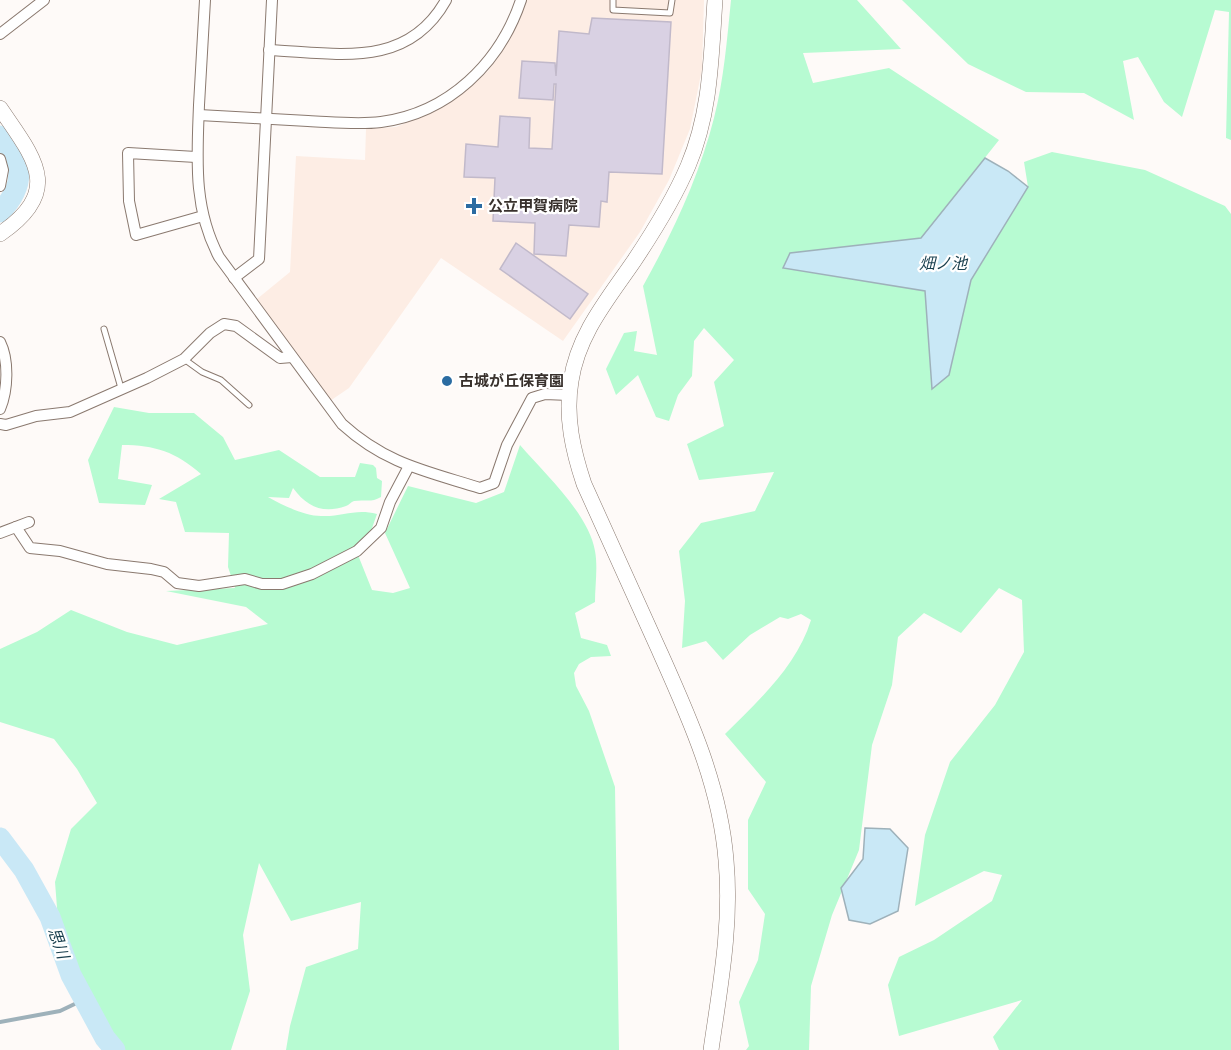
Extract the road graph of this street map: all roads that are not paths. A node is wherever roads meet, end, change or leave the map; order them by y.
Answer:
1 (44, 0) edge
2 (205, 0) edge
3 (272, 0) edge
4 (446, 0) edge
5 (521, 0) edge
6 (613, 0) edge
7 (672, 0) edge
8 (715, 0) edge
9 (0, 34) edge
10 (269, 50) junction
11 (0, 108) edge
12 (199, 115) junction
13 (266, 118) junction
14 (196, 157) junction
15 (0, 159) edge
16 (0, 186) edge
17 (203, 216) junction
18 (0, 234) edge
19 (234, 278) junction
20 (104, 329) dead end
21 (0, 342) edge
22 (292, 357) junction
23 (184, 359) junction
24 (121, 388) junction
25 (569, 395) junction
26 (249, 405) dead end
27 (0, 409) edge
28 (0, 424) edge
29 (409, 466) junction
30 (29, 522) dead end
31 (16, 527) junction
32 (0, 533) edge
33 (711, 1050) edge

1 - 9 street
2 - 12 street
3 - 10 street
4 - 10 street
5 - 13 street
6 - 7 lane
8 - 25 street
10 - 13 street
11 - 18 street
12 - 13 street
12 - 14 street
13 - 19 street
14 - 17 street
14 - 17 street
15 - 16 street
17 - 19 street
19 - 22 street
20 - 24 lane
21 - 27 street
22 - 23 street
22 - 29 street
23 - 24 street
23 - 26 lane
24 - 28 street
25 - 29 street
25 - 33 street
29 - 31 street
30 - 31 street
31 - 32 street

